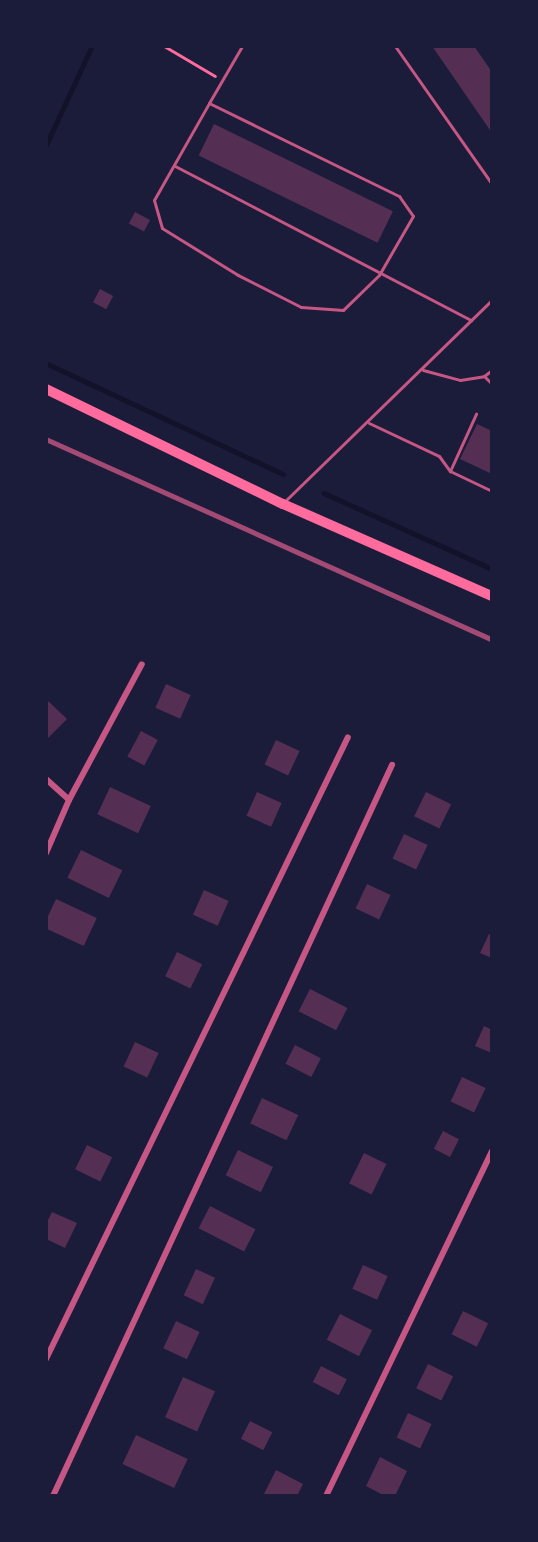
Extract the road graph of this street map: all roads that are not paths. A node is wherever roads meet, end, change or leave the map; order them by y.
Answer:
1 (242, 46) edge
2 (395, 46) edge
3 (209, 103) junction
4 (176, 166) junction
5 (492, 184) edge
6 (379, 274) junction
7 (492, 300) edge
8 (471, 320) junction
9 (423, 370) junction
10 (492, 370) edge
11 (484, 376) junction
12 (492, 384) edge
13 (46, 389) edge
14 (476, 414) dead end
15 (369, 423) junction
16 (450, 471) junction
17 (492, 491) edge
18 (283, 504) junction
19 (492, 596) edge
20 (142, 664) dead end
21 (348, 737) dead end
22 (392, 765) dead end
23 (46, 779) edge
24 (69, 800) junction
25 (46, 853) edge
26 (492, 1151) edge
27 (46, 1359) edge
28 (53, 1496) edge
29 (326, 1496) edge

1 - 3 lane
2 - 5 lane
3 - 4 lane
3 - 6 lane
4 - 6 lane
4 - 6 lane
6 - 8 lane
7 - 8 lane
8 - 9 lane
9 - 11 lane
9 - 15 lane
10 - 11 lane
11 - 12 lane
13 - 18 main road
14 - 16 lane
15 - 16 lane
15 - 18 lane
16 - 17 lane
18 - 19 main road
20 - 24 street
21 - 27 street
22 - 28 street
23 - 24 street
24 - 25 street
26 - 29 street

